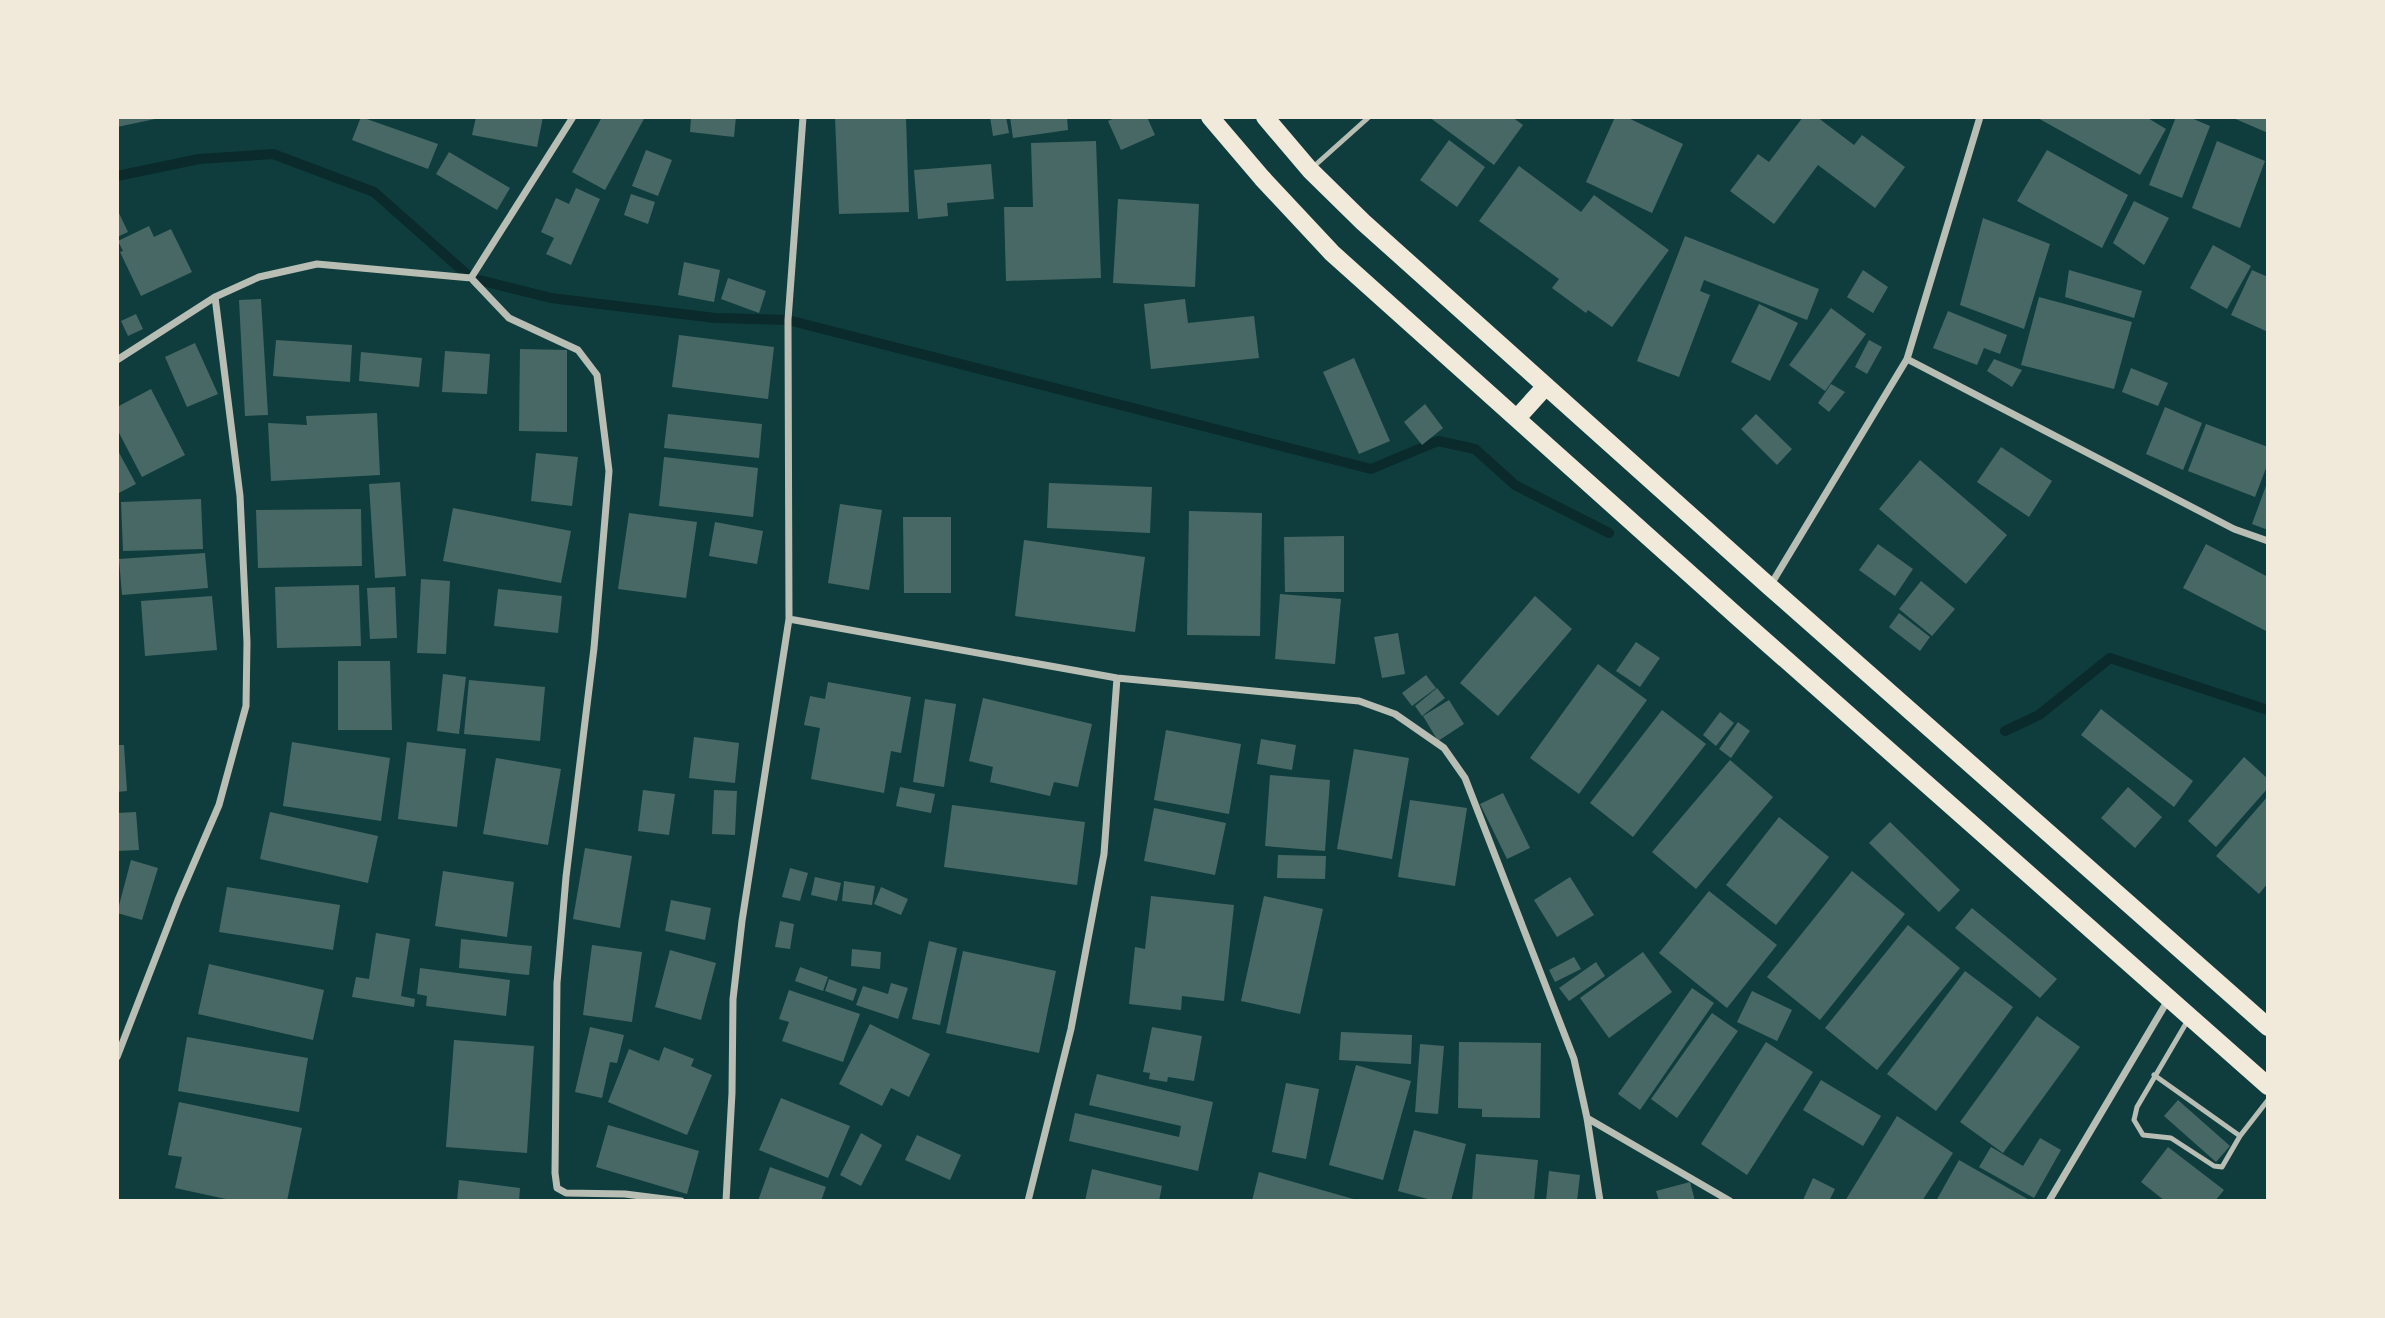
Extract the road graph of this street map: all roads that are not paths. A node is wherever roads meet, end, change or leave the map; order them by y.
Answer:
1 (573, 117) edge
2 (803, 117) edge
3 (1210, 117) edge
4 (1265, 117) edge
5 (1369, 117) edge
6 (1980, 117) edge
7 (1310, 170) junction
8 (471, 278) junction
9 (215, 297) junction
10 (1907, 359) junction
11 (117, 360) edge
12 (1546, 386) junction
13 (1517, 418) junction
14 (2268, 541) edge
15 (1770, 587) junction
16 (789, 619) junction
17 (1117, 678) junction
18 (2168, 999) junction
19 (2189, 1017) junction
20 (2268, 1027) edge
21 (117, 1057) edge
22 (2154, 1075) junction
23 (2268, 1086) edge
24 (2268, 1100) edge
25 (1587, 1118) junction
26 (2240, 1136) junction
27 (681, 1201) edge
28 (726, 1201) edge
29 (1028, 1201) edge
30 (1600, 1201) edge
31 (1730, 1201) edge
32 (2049, 1201) edge

1 - 8 street
2 - 16 street
3 - 13 main road
4 - 7 main road
5 - 7 lane
6 - 10 street
7 - 12 main road
8 - 9 street
8 - 27 street
9 - 11 street
9 - 21 street
10 - 14 street
10 - 15 street
12 - 13 main road
12 - 15 main road
13 - 18 main road
15 - 20 main road
16 - 17 street
16 - 28 street
17 - 25 street
17 - 29 street
18 - 19 main road
18 - 32 street
19 - 22 lane
19 - 23 main road
22 - 26 lane
22 - 26 lane
24 - 26 lane
25 - 30 street
25 - 31 street

